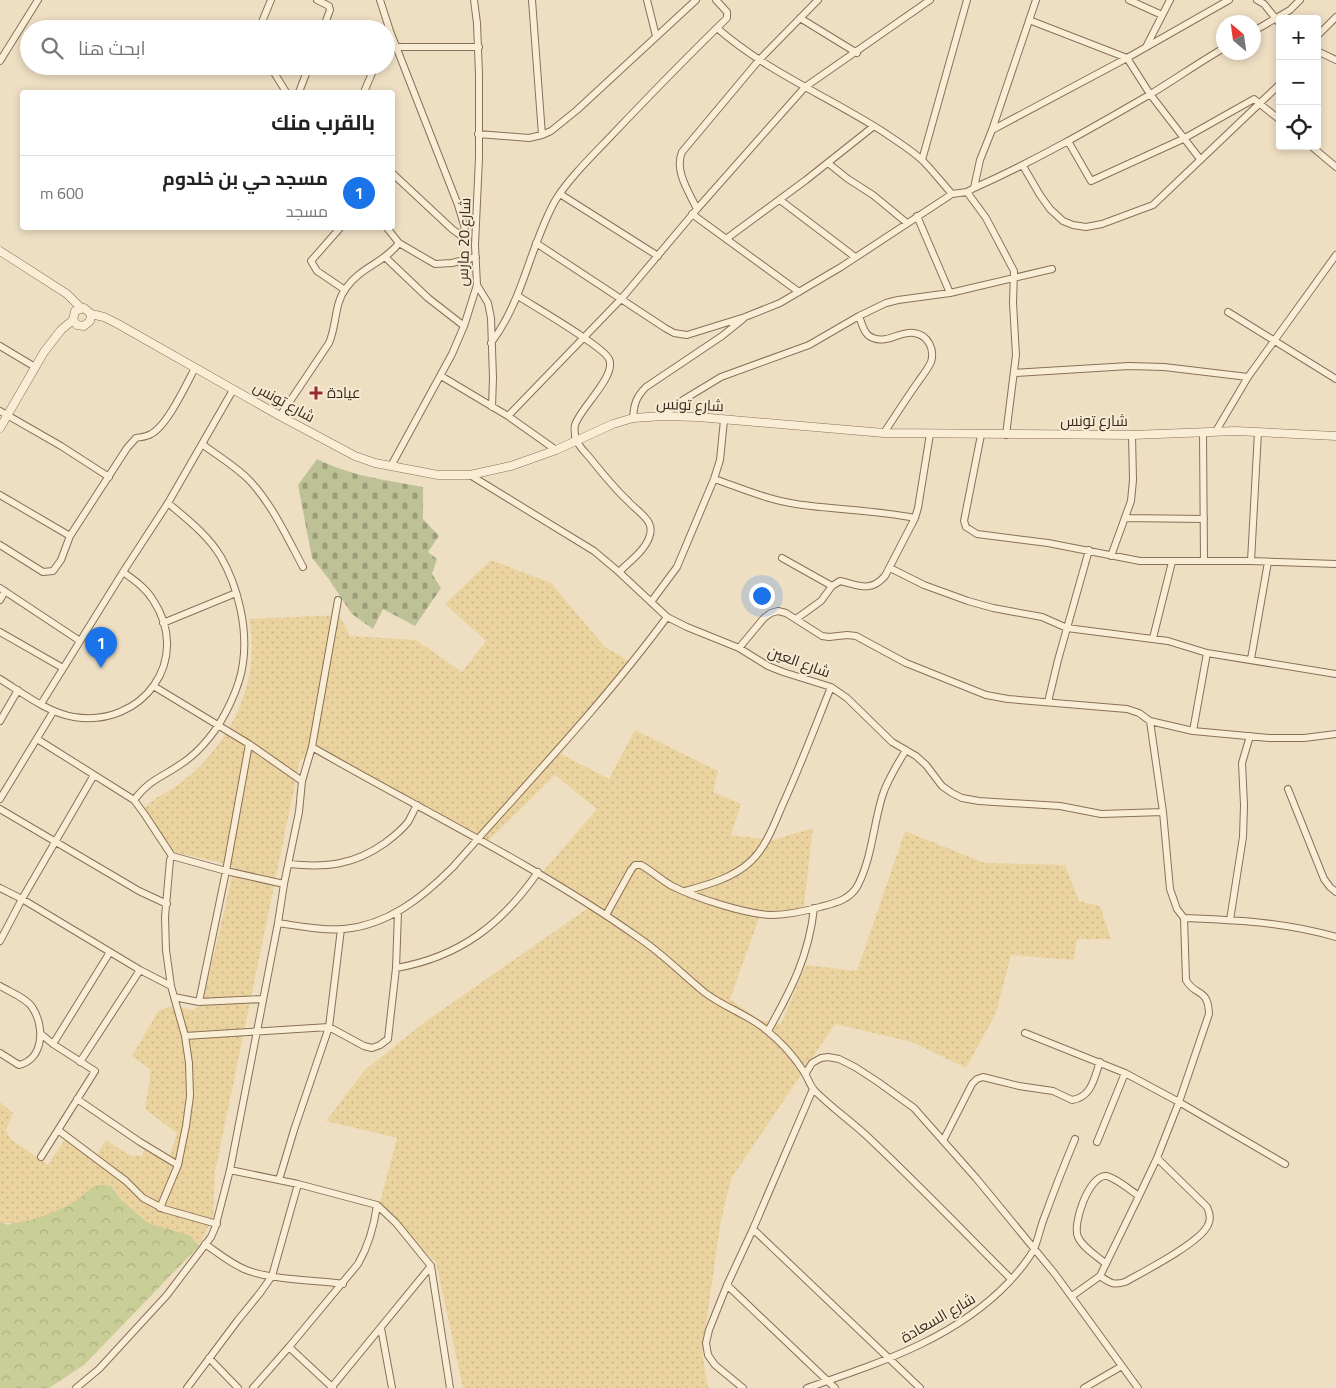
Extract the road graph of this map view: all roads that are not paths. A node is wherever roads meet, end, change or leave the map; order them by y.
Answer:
1 (38, 0) edge
2 (271, 0) edge
3 (317, 0) edge
4 (380, 0) edge
5 (474, 0) edge
6 (532, 0) edge
7 (646, 0) edge
8 (696, 0) edge
9 (716, 0) edge
10 (818, 0) edge
11 (930, 0) edge
12 (967, 0) edge
13 (1036, 0) edge
14 (1129, 0) edge
15 (1170, 0) edge
16 (1229, 0) edge
17 (1300, 0) edge
18 (1262, 1) edge
19 (1162, 14) junction
20 (1285, 15) edge
21 (1336, 17) edge
22 (800, 18) junction
23 (1276, 18) edge
24 (25, 20) edge
25 (263, 20) edge
26 (326, 20) edge
27 (386, 20) edge
28 (1029, 20) junction
29 (1276, 22) edge
30 (20, 28) edge
31 (717, 28) junction
32 (1261, 28) edge
33 (1321, 32) edge
34 (656, 36) junction
35 (396, 47) joint
36 (479, 47) junction
37 (1145, 48) junction
38 (857, 52) junction
39 (1216, 53) edge
40 (1321, 53) edge
41 (1127, 58) junction
42 (0, 60) edge
43 (760, 60) junction
44 (1336, 60) edge
45 (276, 75) edge
46 (306, 75) edge
47 (371, 75) edge
48 (805, 87) junction
49 (1276, 87) edge
50 (285, 90) edge
51 (300, 90) edge
52 (365, 90) edge
53 (1150, 94) junction
54 (1258, 103) junction
55 (1276, 117) edge
56 (874, 126) junction
57 (992, 130) junction
58 (478, 134) junction
59 (542, 135) junction
60 (1183, 139) junction
61 (1068, 141) junction
62 (1316, 150) edge
63 (1200, 159) junction
64 (922, 160) junction
65 (828, 163) junction
66 (1023, 166) junction
67 (1336, 167) edge
68 (395, 176) edge
69 (974, 188) junction
70 (967, 192) junction
71 (560, 194) junction
72 (952, 194) junction
73 (780, 200) junction
74 (697, 209) junction
75 (692, 214) junction
76 (917, 216) junction
77 (907, 222) junction
78 (338, 230) edge
79 (389, 230) edge
80 (726, 239) junction
81 (466, 240) junction
82 (399, 243) junction
83 (536, 243) junction
84 (475, 245) junction
85 (0, 251) edge
86 (1336, 255) edge
87 (658, 256) junction
88 (385, 257) junction
89 (476, 257) junction
90 (855, 257) junction
91 (1052, 269) dead end
92 (1014, 277) junction
93 (477, 285) junction
94 (345, 290) junction
95 (799, 292) junction
96 (950, 293) junction
97 (518, 296) junction
98 (622, 298) junction
99 (81, 308) junction
100 (1228, 312) dead end
101 (91, 314) junction
102 (859, 316) junction
103 (745, 317) junction
104 (73, 320) junction
105 (464, 326) junction
106 (584, 338) junction
107 (1275, 341) junction
108 (491, 343) junction
109 (0, 346) edge
110 (35, 367) junction
111 (195, 368) junction
112 (1014, 372) junction
113 (441, 376) junction
114 (1248, 377) junction
115 (1336, 379) edge
116 (234, 390) junction
117 (492, 406) junction
118 (0, 410) edge
119 (8, 416) junction
120 (280, 416) junction
121 (508, 416) junction
122 (663, 416) junction
123 (633, 418) junction
124 (724, 420) junction
125 (0, 428) edge
126 (1216, 431) junction
127 (1203, 432) junction
128 (1258, 432) junction
129 (884, 433) junction
130 (930, 434) junction
131 (981, 435) junction
132 (1006, 435) junction
133 (1132, 435) junction
134 (1336, 436) edge
135 (576, 441) junction
136 (202, 444) junction
137 (556, 450) junction
138 (392, 466) junction
139 (470, 475) junction
140 (109, 477) junction
141 (714, 479) junction
142 (0, 495) edge
143 (168, 503) junction
144 (915, 518) junction
145 (1125, 518) junction
146 (1204, 519) junction
147 (70, 536) junction
148 (0, 545) edge
149 (1089, 550) junction
150 (1111, 556) junction
151 (782, 558) dead end
152 (1204, 561) junction
153 (1251, 561) junction
154 (1172, 562) junction
155 (1268, 562) junction
156 (1336, 564) edge
157 (303, 567) dead end
158 (890, 568) junction
159 (123, 572) junction
160 (619, 572) junction
161 (832, 586) junction
162 (3, 590) edge
163 (236, 593) junction
164 (0, 600) edge
165 (338, 600) dead end
166 (651, 602) junction
167 (667, 617) junction
168 (796, 619) junction
169 (164, 623) junction
170 (1067, 628) junction
171 (0, 632) edge
172 (1154, 638) junction
173 (80, 640) junction
174 (739, 648) junction
175 (1207, 653) junction
176 (1251, 659) junction
177 (63, 668) junction
178 (1336, 674) edge
179 (0, 679) edge
180 (155, 687) junction
181 (831, 687) junction
182 (18, 690) junction
183 (1048, 702) junction
184 (41, 704) junction
185 (53, 712) junction
186 (0, 721) edge
187 (1150, 721) junction
188 (218, 726) junction
189 (1193, 731) junction
190 (1336, 734) edge
191 (1250, 736) junction
192 (37, 739) junction
193 (249, 744) junction
194 (312, 747) junction
195 (906, 750) junction
196 (94, 774) junction
197 (302, 781) junction
198 (1288, 789) dead end
199 (0, 799) edge
200 (134, 800) junction
201 (416, 805) junction
202 (0, 809) edge
203 (1162, 812) junction
204 (477, 840) junction
205 (56, 842) junction
206 (172, 856) junction
207 (289, 864) junction
208 (226, 871) junction
209 (538, 872) junction
210 (284, 884) junction
211 (0, 888) edge
212 (684, 891) junction
213 (1336, 892) edge
214 (22, 900) junction
215 (167, 904) junction
216 (814, 908) junction
217 (398, 912) junction
218 (606, 915) junction
219 (1184, 918) junction
220 (1230, 920) junction
221 (278, 923) junction
222 (342, 929) junction
223 (1336, 937) edge
224 (0, 941) edge
225 (110, 952) junction
226 (396, 968) junction
227 (140, 970) junction
228 (0, 986) edge
229 (171, 986) junction
230 (174, 997) junction
231 (264, 999) junction
232 (199, 1002) junction
233 (329, 1027) junction
234 (257, 1031) junction
235 (768, 1031) junction
236 (1025, 1033) dead end
237 (41, 1034) junction
238 (184, 1036) junction
239 (54, 1044) junction
240 (0, 1053) edge
241 (80, 1062) junction
242 (1100, 1062) junction
243 (806, 1073) junction
244 (1125, 1073) junction
245 (813, 1089) junction
246 (77, 1099) junction
247 (1179, 1102) junction
248 (58, 1130) junction
249 (1075, 1139) dead end
250 (943, 1140) junction
251 (1097, 1142) dead end
252 (40, 1157) dead end
253 (1156, 1158) junction
254 (1285, 1164) dead end
255 (178, 1165) junction
256 (230, 1170) junction
257 (279, 1180) junction
258 (298, 1184) junction
259 (1139, 1196) junction
260 (378, 1205) junction
261 (160, 1208) junction
262 (217, 1224) junction
263 (753, 1229) junction
264 (205, 1244) junction
265 (1034, 1249) junction
266 (1106, 1264) junction
267 (431, 1266) junction
268 (272, 1276) junction
269 (1100, 1276) junction
270 (1012, 1279) junction
271 (343, 1284) junction
272 (727, 1285) junction
273 (1072, 1296) junction
274 (382, 1328) junction
275 (290, 1348) junction
276 (209, 1358) junction
277 (890, 1359) junction
278 (1122, 1366) junction
279 (827, 1381) junction
280 (76, 1388) edge
281 (187, 1388) edge
282 (238, 1388) edge
283 (253, 1388) edge
284 (332, 1388) edge
285 (392, 1388) edge
286 (450, 1388) edge
287 (743, 1388) edge
288 (807, 1388) edge
289 (835, 1388) edge
290 (920, 1388) edge
291 (1084, 1388) edge
292 (1138, 1388) edge

1 - 24 street
2 - 25 street
3 - 26 street
4 - 27 street
5 - 36 street, شارع 20 مارس
6 - 59 street
7 - 34 street
8 - 34 street
9 - 31 street
10 - 22 street
11 - 38 street
12 - 64 street
13 - 28 street
14 - 19 street
15 - 19 street
16 - 37 street
17 - 20 street
18 - 23 street
19 - 37 street
21 - 33 street
22 - 38 street
22 - 43 street
28 - 41 street
28 - 57 street
29 - 32 street
30 - 42 street
31 - 43 street
31 - 71 street
34 - 59 street
35 - 36 street
35 - 81 street
36 - 58 street, شارع 20 مارس
37 - 41 street
38 - 48 street
39 - 53 street
40 - 44 street
41 - 53 street
41 - 57 street
43 - 48 street
43 - 74 street
45 - 50 street
46 - 51 street
47 - 52 street
48 - 56 street
48 - 74 street
49 - 54 street
53 - 60 street
53 - 61 street
54 - 55 street
54 - 60 street
54 - 63 street
56 - 64 street
56 - 65 street
57 - 69 street
58 - 59 street
58 - 84 street, شارع 20 مارس
60 - 61 street
60 - 63 street
61 - 66 street
62 - 67 street
63 - 66 street
64 - 72 street
65 - 73 street
65 - 77 street
66 - 69 street
68 - 81 street
69 - 70 street
70 - 72 street
70 - 92 street
71 - 83 street
71 - 87 street
72 - 76 street
73 - 80 street
73 - 90 street
74 - 75 street
75 - 80 street
75 - 87 street
76 - 77 street
76 - 96 street
77 - 90 street
78 - 94 street
79 - 82 street
80 - 95 street
81 - 84 street
82 - 88 street
82 - 89 street
83 - 97 street
83 - 98 street
84 - 89 street, شارع 20 مارس
85 - 99 street
86 - 107 street
87 - 98 street
88 - 94 street
88 - 105 street
89 - 93 street, شارع 20 مارس
90 - 95 street
91 - 92 street
92 - 96 street
92 - 112 street
93 - 105 street, شارع 20 مارس
93 - 108 street
94 - 120 street
95 - 103 street
96 - 102 street
97 - 106 street
97 - 108 street
98 - 103 street
98 - 106 street
99 - 101 street
99 - 104 street
100 - 107 street
101 - 104 street
101 - 111 street, شارع تونس
102 - 122 street
102 - 129 street
103 - 123 street
104 - 110 street
105 - 113 street, شارع 20 مارس
106 - 121 street
106 - 135 street
107 - 114 street
107 - 115 street
108 - 117 street
109 - 110 street
110 - 119 street
111 - 116 street, شارع تونس
111 - 140 street
112 - 114 street
112 - 132 street
113 - 117 street
113 - 138 street, شارع 20 مارس
114 - 126 street
116 - 120 street, شارع تونس
116 - 136 street
117 - 121 street
118 - 119 street
119 - 125 street
119 - 140 street
120 - 138 street, شارع تونس
121 - 137 street
122 - 123 street, شارع تونس
122 - 124 street, شارع تونس
123 - 135 street, شارع تونس
124 - 129 street, شارع تونس
124 - 141 street
126 - 127 street, شارع تونس
126 - 128 street, شارع تونس
127 - 133 street, شارع تونس
127 - 146 street
128 - 134 street, شارع تونس
128 - 153 street
129 - 130 street, شارع تونس
130 - 131 street, شارع تونس
130 - 144 street
131 - 132 street, شارع تونس
131 - 149 street
132 - 133 street, شارع تونس
133 - 145 street
135 - 137 street, شارع تونس
135 - 160 street
136 - 143 street
136 - 157 street
137 - 139 street, شارع تونس
138 - 139 street, شارع تونس
139 - 160 street, شارع العين
140 - 147 street
141 - 144 street
141 - 166 street
142 - 147 street
143 - 159 street
143 - 163 street
144 - 158 street
145 - 146 street
145 - 150 street
146 - 152 street
147 - 148 street
149 - 150 street
149 - 170 street
150 - 154 street
151 - 161 street
152 - 153 street
152 - 154 street
153 - 155 street
154 - 172 street
155 - 156 street
155 - 176 street
158 - 161 street
158 - 170 street
159 - 169 street
159 - 173 street
160 - 166 street, شارع العين
161 - 168 street
162 - 164 street
162 - 173 street
163 - 169 street
163 - 188 street
165 - 194 street
166 - 167 street, شارع العين
167 - 174 street, شارع العين
167 - 204 street
168 - 174 street
168 - 183 street
169 - 180 street
170 - 172 street
170 - 183 street
171 - 177 street
172 - 175 street
173 - 177 street
174 - 181 street, شارع العين
175 - 176 street
175 - 189 street
176 - 178 street
177 - 184 street
179 - 182 street
180 - 185 street
180 - 188 street
181 - 195 street, شارع العين
181 - 212 street
182 - 184 street
182 - 186 street
183 - 187 street
184 - 185 street
185 - 192 street
187 - 189 street
187 - 203 street
188 - 193 street
188 - 200 street
189 - 191 street
190 - 191 street
191 - 220 street
192 - 196 street
192 - 199 street
193 - 197 street
193 - 208 street
194 - 197 street
194 - 201 street
195 - 203 street, شارع العين
195 - 216 street
196 - 200 street
196 - 205 street
197 - 207 street
198 - 213 street
200 - 206 street
201 - 204 street
201 - 207 street
202 - 205 street
203 - 219 street
204 - 209 street
204 - 217 street
205 - 214 street
205 - 215 street
206 - 208 street
206 - 215 street
207 - 210 street
208 - 210 street
208 - 232 street
209 - 218 street
209 - 226 street
210 - 221 street
211 - 214 street
212 - 216 street
212 - 218 street
214 - 224 street
214 - 225 street
215 - 229 street
216 - 235 street
217 - 222 street
217 - 226 street
218 - 235 street
219 - 220 street
219 - 247 street
220 - 223 street
221 - 222 street
221 - 231 street
222 - 233 street
225 - 227 street
225 - 239 street
226 - 233 street
227 - 229 street
227 - 241 street
228 - 237 street
229 - 230 street
230 - 232 street
230 - 238 street
231 - 232 street
231 - 234 street
233 - 234 street
233 - 257 street
234 - 238 street
234 - 256 street
235 - 243 street
236 - 242 street
237 - 239 street
237 - 240 street
238 - 255 street
239 - 241 street
241 - 246 street
242 - 244 street
242 - 250 street
243 - 245 street
243 - 250 street
244 - 247 street
244 - 251 street
245 - 263 street
245 - 270 street
246 - 248 street
246 - 255 street
247 - 253 street
247 - 254 street
248 - 252 street
248 - 261 street
249 - 265 street, شارع السعادة
250 - 265 street
253 - 259 street
253 - 269 street
255 - 261 street
256 - 257 street
256 - 262 street
257 - 258 street
258 - 260 street
258 - 268 street
259 - 266 street
259 - 266 street
260 - 267 street
260 - 271 street
261 - 262 street
262 - 264 street
263 - 272 street
263 - 277 street
264 - 268 street
264 - 280 street
265 - 270 street, شارع السعادة
265 - 273 street
266 - 269 street
267 - 274 street
267 - 286 street
268 - 271 street
268 - 276 street
269 - 273 street
270 - 277 street, شارع السعادة
271 - 275 street
272 - 279 street
272 - 287 street
273 - 278 street
274 - 284 street
274 - 285 street
275 - 283 street
275 - 284 street
276 - 281 street
276 - 282 street
277 - 279 street, شارع السعادة
277 - 290 street
278 - 291 street
278 - 292 street
279 - 288 street, شارع السعادة
279 - 289 street

